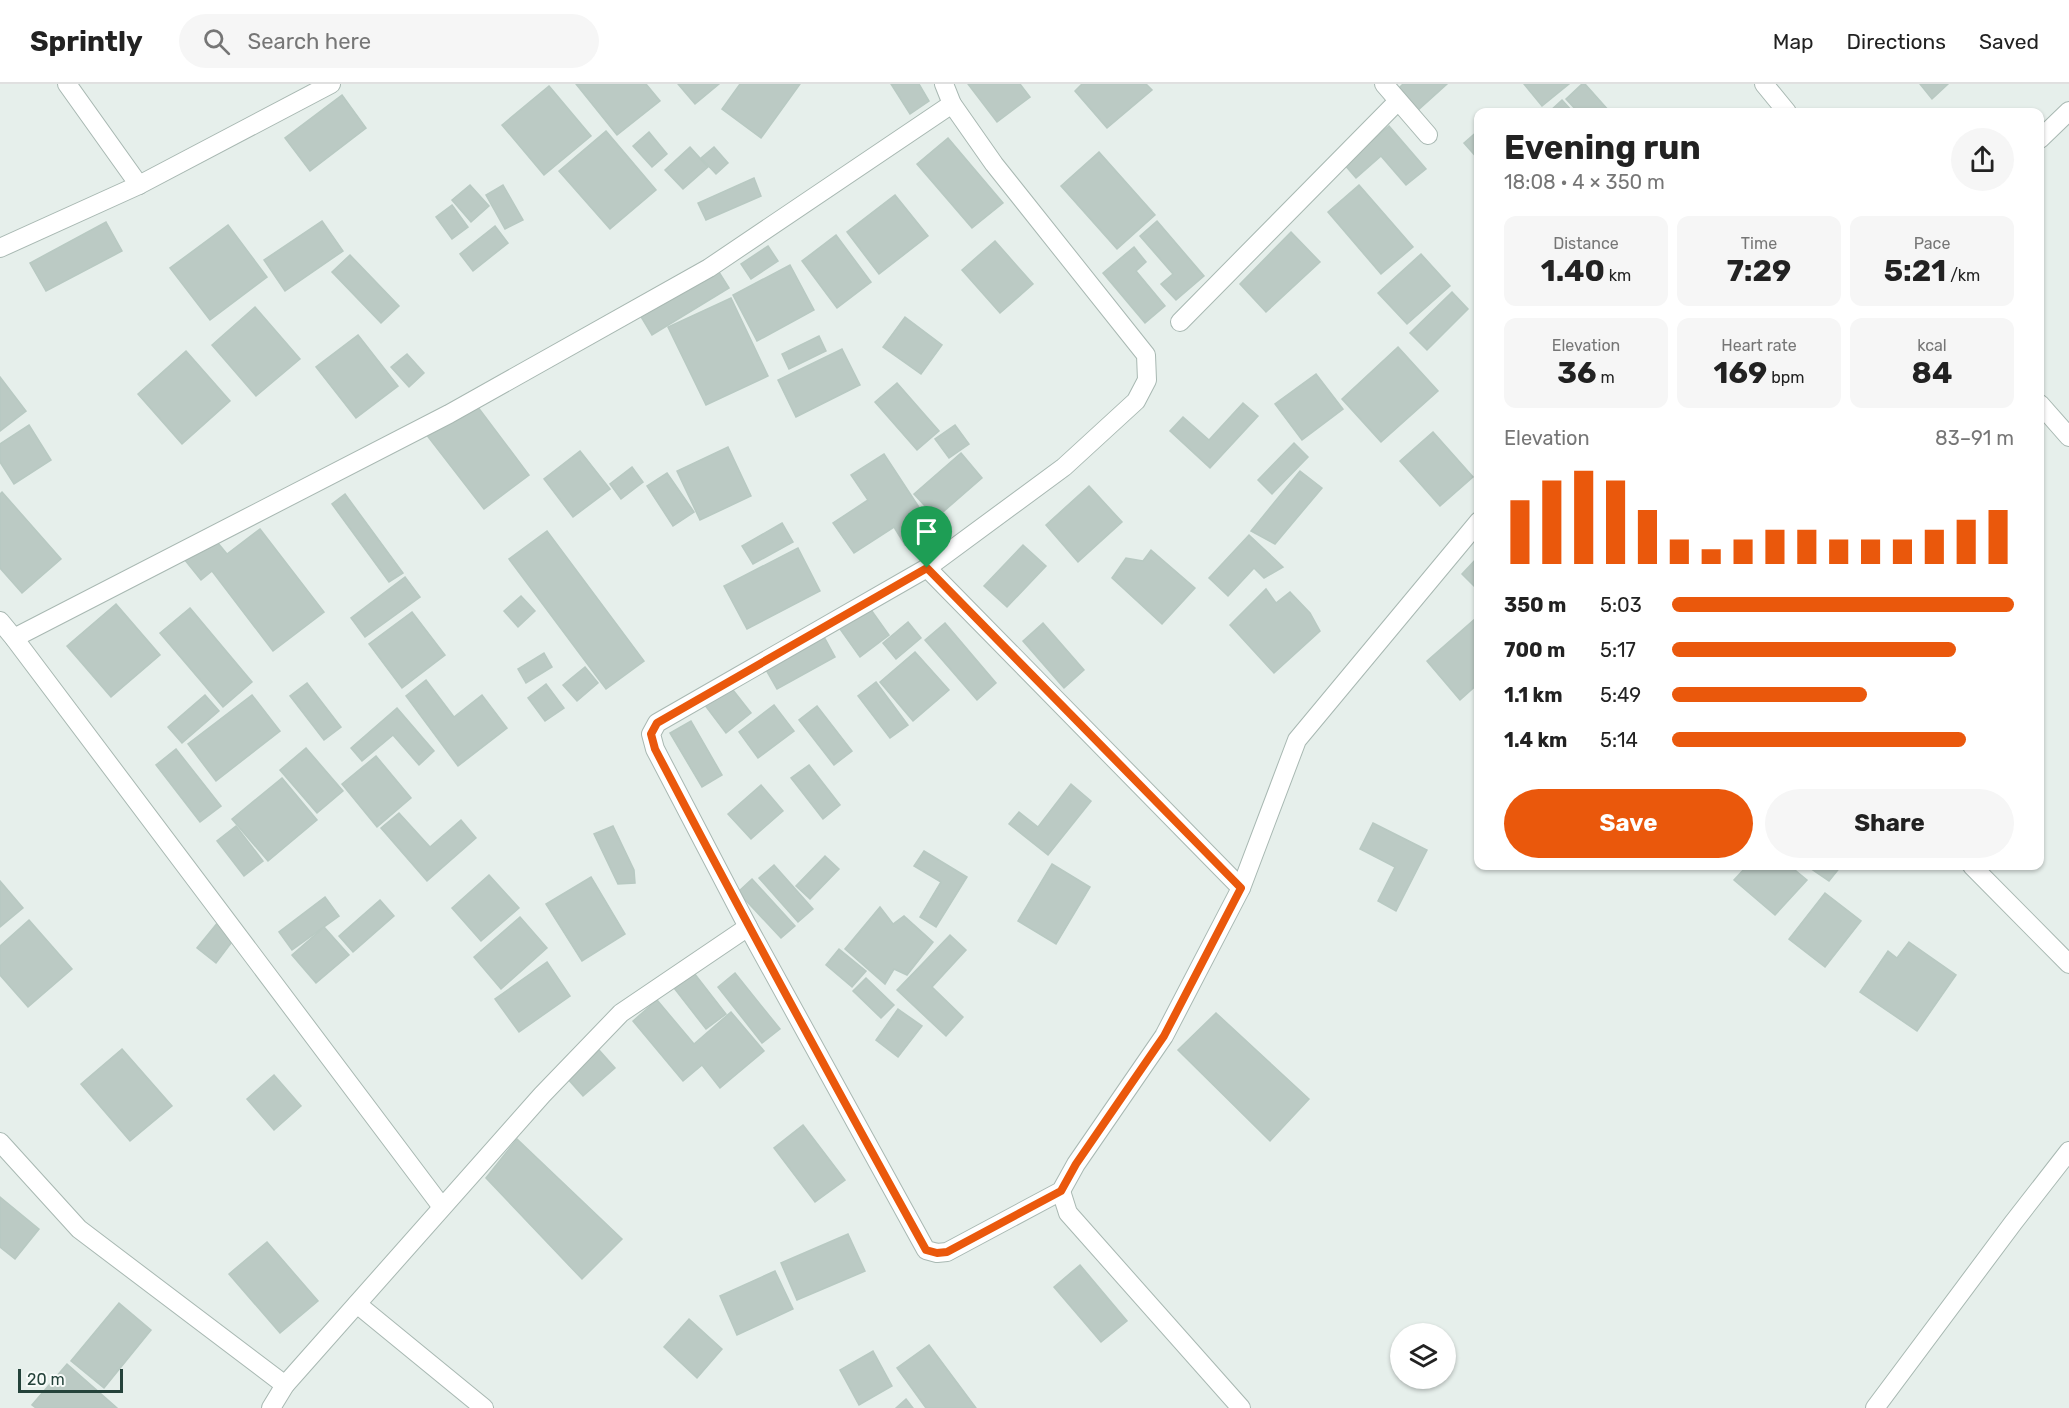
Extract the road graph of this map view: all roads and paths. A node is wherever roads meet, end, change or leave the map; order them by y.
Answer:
1 (67, 84) edge
2 (331, 84) edge
3 (944, 84) edge
4 (1383, 84) edge
5 (1764, 84) edge
6 (1398, 100) junction
7 (952, 104) junction
8 (1783, 108) edge
9 (2069, 111) edge
10 (1428, 135) dead end
11 (2044, 135) edge
12 (139, 185) junction
13 (0, 248) edge
14 (1180, 322) dead end
15 (2044, 409) edge
16 (2069, 437) edge
17 (1474, 527) edge
18 (927, 568) junction
19 (0, 621) edge
20 (14, 638) junction
21 (1976, 870) edge
22 (1241, 888) junction
23 (748, 927) junction
24 (2069, 964) edge
25 (0, 1142) edge
26 (2069, 1151) edge
27 (1061, 1191) junction
28 (442, 1207) junction
29 (357, 1304) junction
30 (285, 1385) junction
31 (271, 1408) edge
32 (484, 1408) edge
33 (1240, 1408) edge
34 (1875, 1408) edge

1 - 12 street
2 - 12 street
3 - 7 street
4 - 6 street
5 - 8 street
6 - 10 street
6 - 14 street
7 - 18 street
7 - 20 street
9 - 11 street
12 - 13 street
15 - 16 street
17 - 22 street
18 - 22 street
18 - 23 street
19 - 20 street
20 - 28 street
21 - 24 street
22 - 27 street
23 - 27 street
23 - 28 street
25 - 30 street
26 - 34 street
27 - 33 street
28 - 29 street
29 - 30 street
29 - 32 street
30 - 31 street

